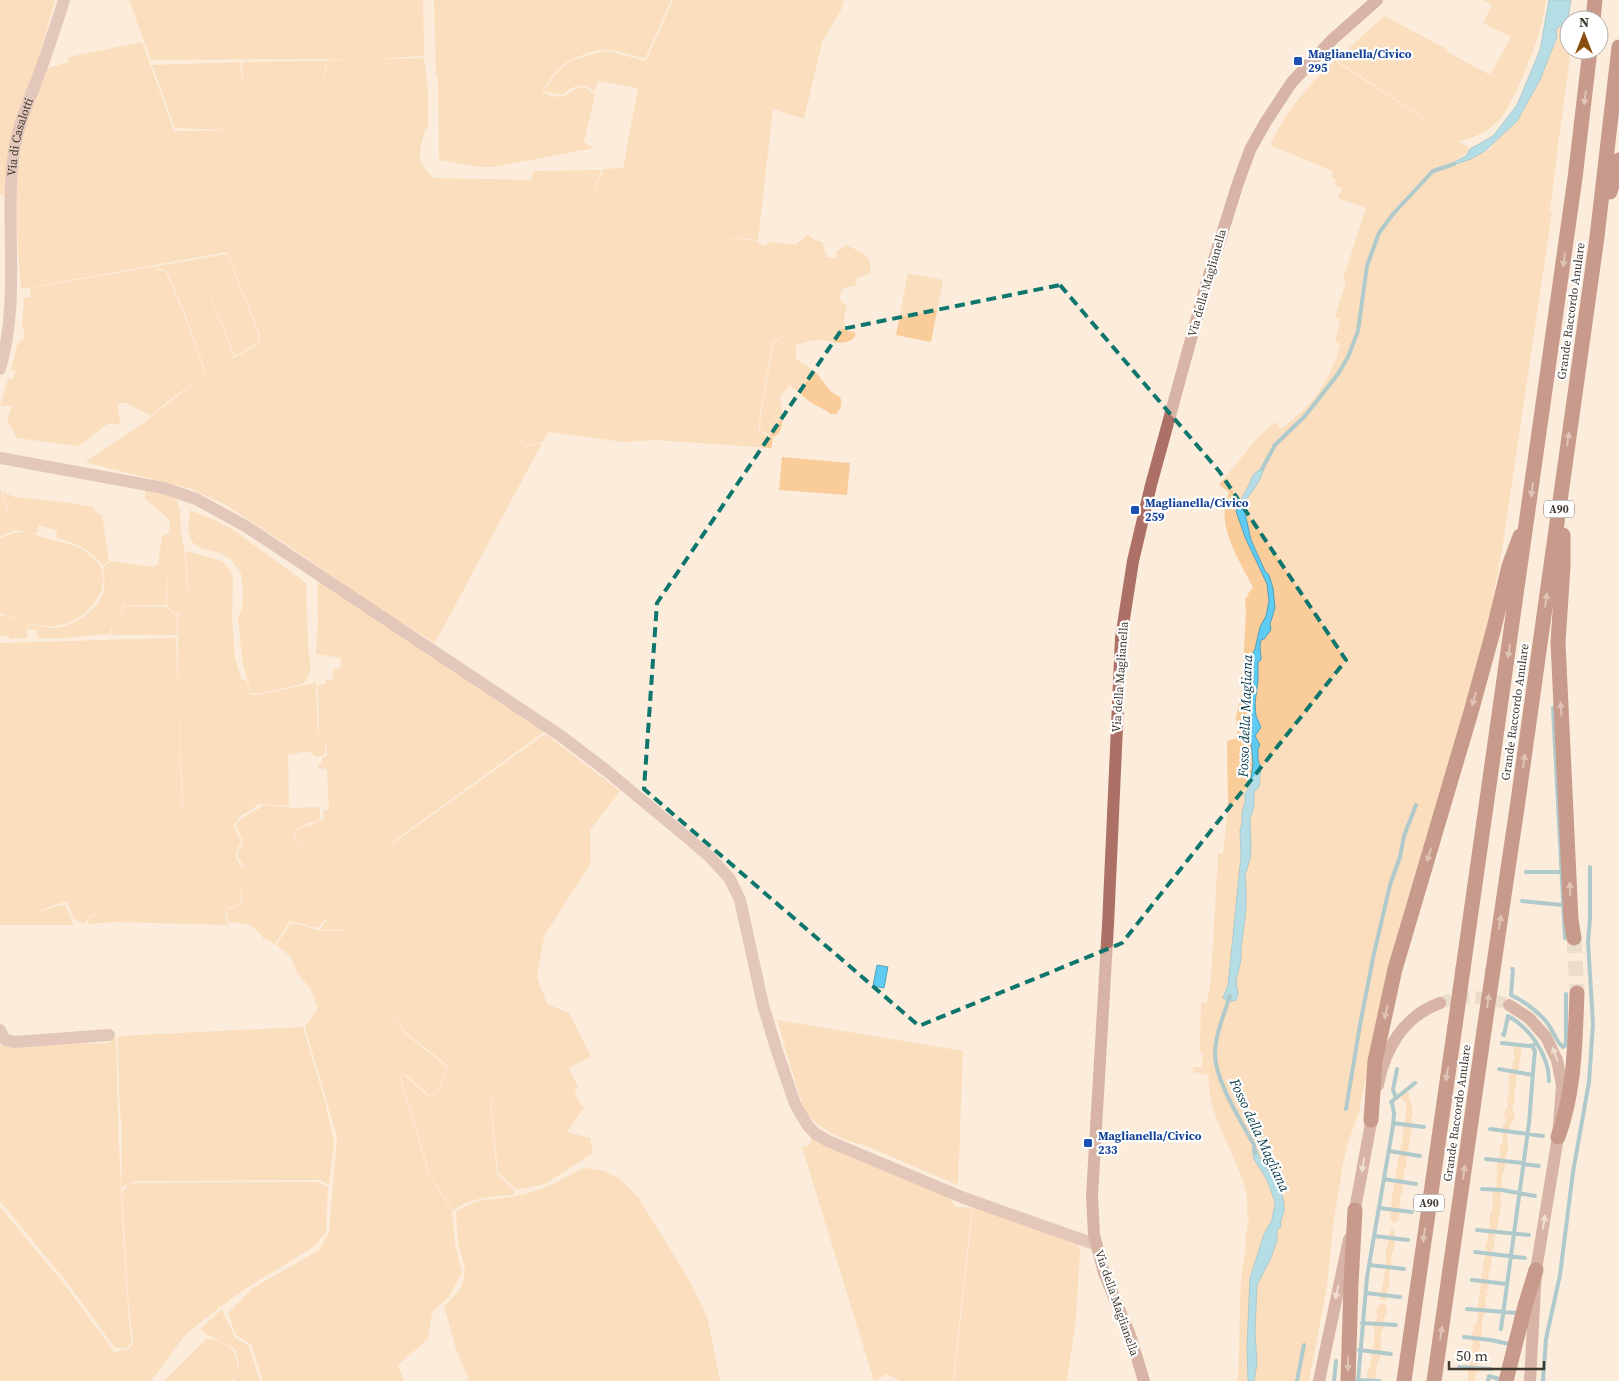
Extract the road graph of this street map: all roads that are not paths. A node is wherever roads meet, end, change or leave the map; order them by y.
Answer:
1 (64, 0) edge
2 (1377, 0) edge
3 (1619, 47) edge
4 (1589, 60) edge
5 (1619, 160) edge
6 (1597, 237) junction
7 (0, 369) edge
8 (0, 458) edge
9 (1560, 504) junction
10 (1528, 519) junction
11 (1574, 938) tunnel mouth
12 (1577, 992) tunnel mouth
13 (1440, 1003) tunnel mouth
14 (1509, 1006) tunnel mouth
15 (0, 1030) edge
16 (109, 1035) dead end
17 (1371, 1120) junction
18 (1558, 1137) junction
19 (1355, 1210) junction
20 (1097, 1245) junction
21 (1536, 1270) junction
22 (1144, 1381) edge
23 (1319, 1381) edge
24 (1348, 1381) edge
25 (1404, 1381) edge
26 (1434, 1381) edge
27 (1506, 1381) edge
28 (1530, 1381) edge

1 - 7 street, Via di Casalotti
2 - 20 main road, Via della Maglianella
3 - 6 highway, Grande Raccordo Anulare / A90
4 -> 10 highway, Grande Raccordo Anulare / A90
5 - 6 highway
9 -> 6 highway, Grande Raccordo Anulare / A90
8 - 20 street
11 -> 9 highway
26 -> 9 highway, Grande Raccordo Anulare / A90, bridge
10 -> 17 highway
10 -> 25 highway, Grande Raccordo Anulare / A90, bridge
12 - 18 highway
13 - 17 main road
18 -> 14 main road
15 - 16 street
17 -> 19 main road
21 -> 18 main road
19 -> 23 main road
19 -> 24 highway
20 - 22 main road, Via della Maglianella
21 - 27 highway
21 - 28 main road

